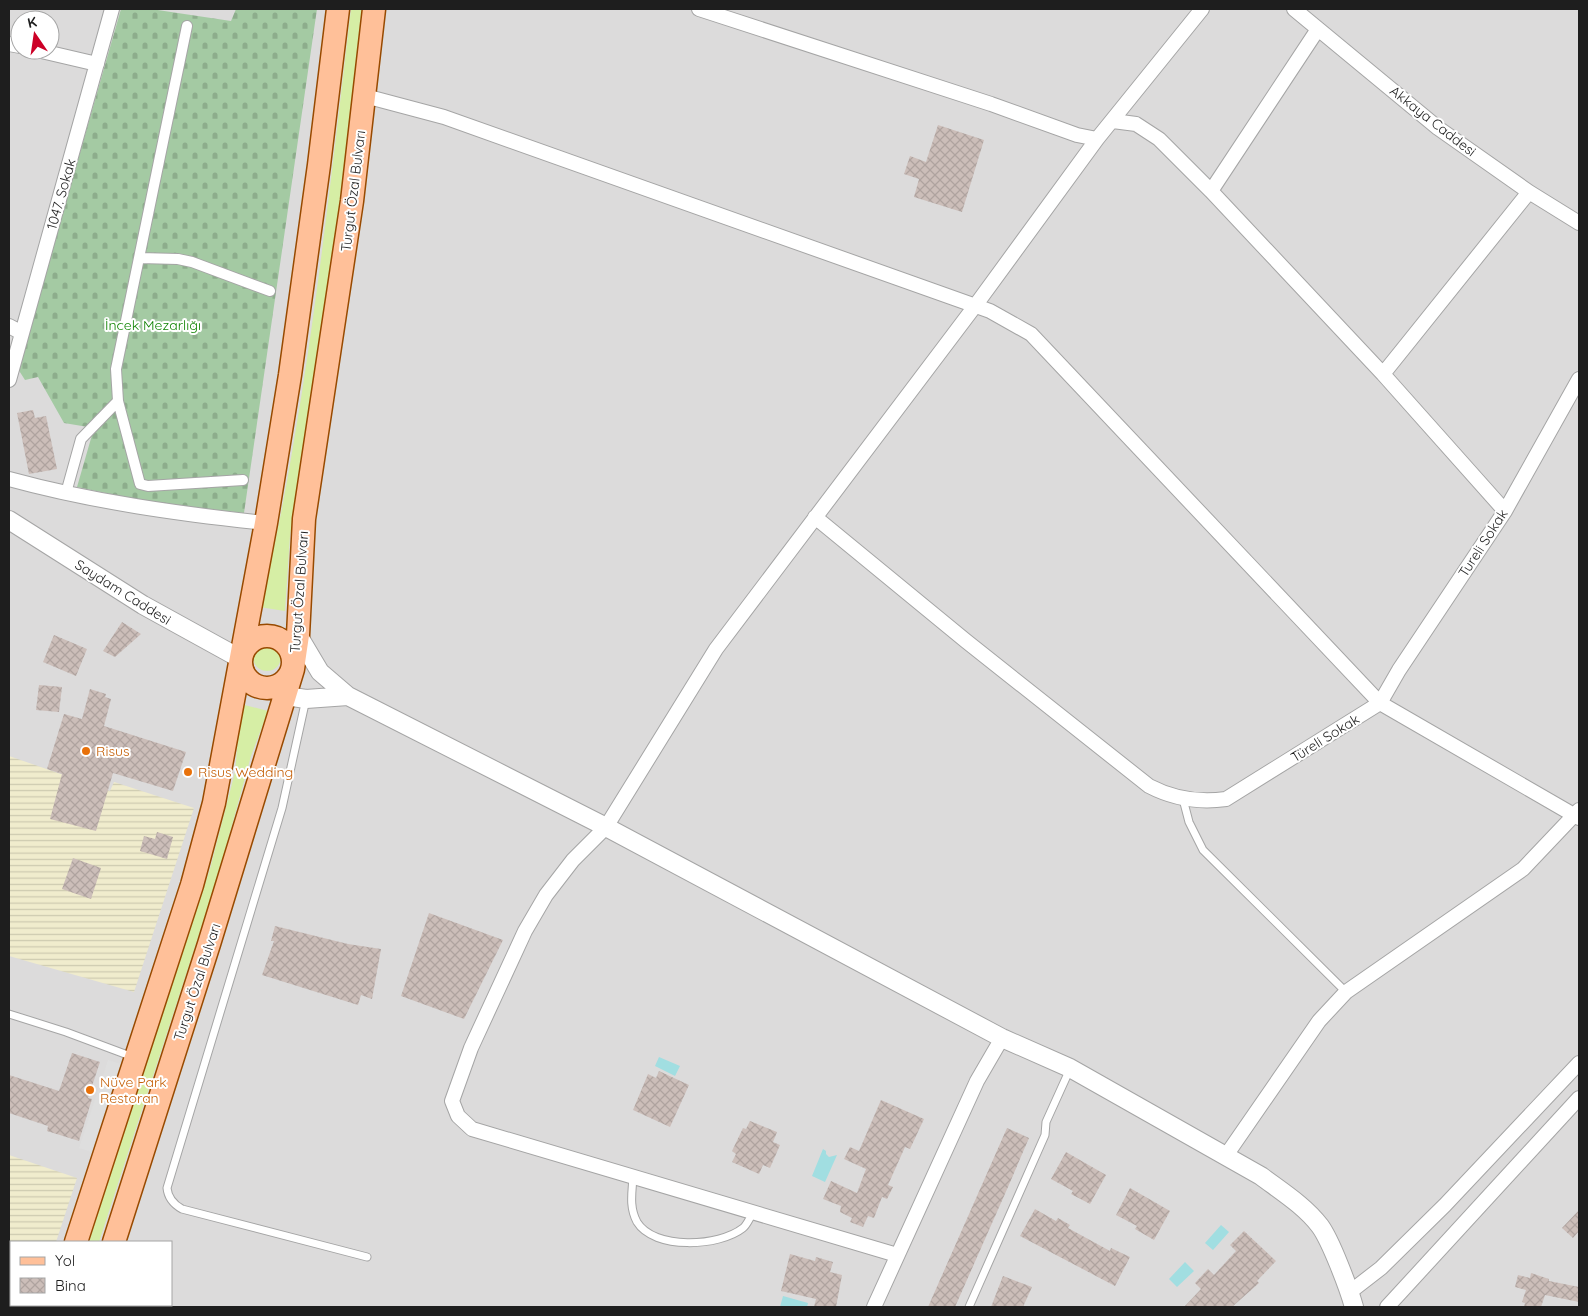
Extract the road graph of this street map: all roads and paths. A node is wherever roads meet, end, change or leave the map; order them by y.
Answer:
1 (112, 9) edge
2 (338, 9) edge
3 (374, 9) edge
4 (699, 9) edge
5 (1202, 9) edge
6 (1294, 9) edge
7 (187, 26) dead end
8 (1318, 29) junction
9 (60, 56) edge
10 (97, 64) junction
11 (364, 96) junction
12 (1113, 121) junction
13 (1097, 139) junction
14 (1211, 191) junction
15 (1529, 192) junction
16 (1579, 223) edge
17 (140, 258) junction
18 (270, 291) dead end
19 (976, 306) junction
20 (9, 326) edge
21 (22, 333) junction
22 (1383, 374) junction
23 (1579, 379) edge
24 (9, 380) edge
25 (118, 401) junction
26 (9, 479) edge
27 (243, 480) dead end
28 (66, 493) junction
29 (1505, 511) junction
30 (815, 517) junction
31 (9, 520) edge
32 (266, 523) junction
33 (298, 635) junction
34 (241, 659) junction
35 (293, 669) junction
36 (348, 696) junction
37 (296, 697) junction
38 (1380, 704) junction
39 (1183, 799) junction
40 (1578, 815) edge
41 (606, 827) junction
42 (1346, 992) junction
43 (9, 1014) edge
44 (1002, 1038) junction
45 (136, 1058) junction
46 (1579, 1063) edge
47 (1070, 1068) junction
48 (1579, 1098) edge
49 (1225, 1157) junction
50 (633, 1177) junction
51 (753, 1212) junction
52 (76, 1241) edge
53 (114, 1241) edge
54 (897, 1255) junction
55 (367, 1257) dead end
56 (1352, 1300) edge
57 (874, 1307) edge
58 (968, 1307) edge
59 (1387, 1307) edge

1 - 10 street, 1047. Sokak
2 - 32 main road
3 - 11 main road, Turgut Özal Bulvarı
4 - 13 street
5 - 12 street
6 - 8 street, Akkaya Caddesi
7 - 17 street
8 - 14 street
8 - 15 street, Akkaya Caddesi
9 - 10 street
10 - 21 street, 1047. Sokak
11 - 19 street
11 - 33 main road, Turgut Özal Bulvarı
12 - 13 street
12 - 14 street
13 - 19 street
14 - 22 street
15 - 16 street, Akkaya Caddesi
15 - 22 street
17 - 18 street
17 - 25 street
19 - 30 street
19 - 38 street
20 - 21 street
21 - 24 street, 1047. Sokak
22 - 29 street
23 - 29 street, Tureli Sokak
25 - 27 street
25 - 28 street
26 - 28 street
28 - 32 street
29 - 38 street, Tureli Sokak
30 - 39 street, Türeli Sokak
30 - 41 street
31 - 34 street, Saydam Caddesi
32 - 34 main road
33 - 35 main road, Turgut Özal Bulvarı
33 - 36 street
34 - 35 main road
34 - 35 main road
34 - 45 main road
35 - 37 main road, Turgut Özal Bulvarı
36 - 37 street
36 - 41 street
37 - 53 main road, Turgut Özal Bulvarı
37 - 55 lane
38 - 39 street, Türeli Sokak
38 - 40 street
39 - 42 lane
40 - 42 street
41 - 44 street
41 - 50 street
42 - 49 street
43 - 45 lane
44 - 47 street
44 - 54 street
45 - 52 main road
46 - 56 street
47 - 49 street
47 - 58 lane
48 - 59 street
49 - 56 street
50 - 51 street
50 - 51 lane
51 - 54 street
54 - 57 street

